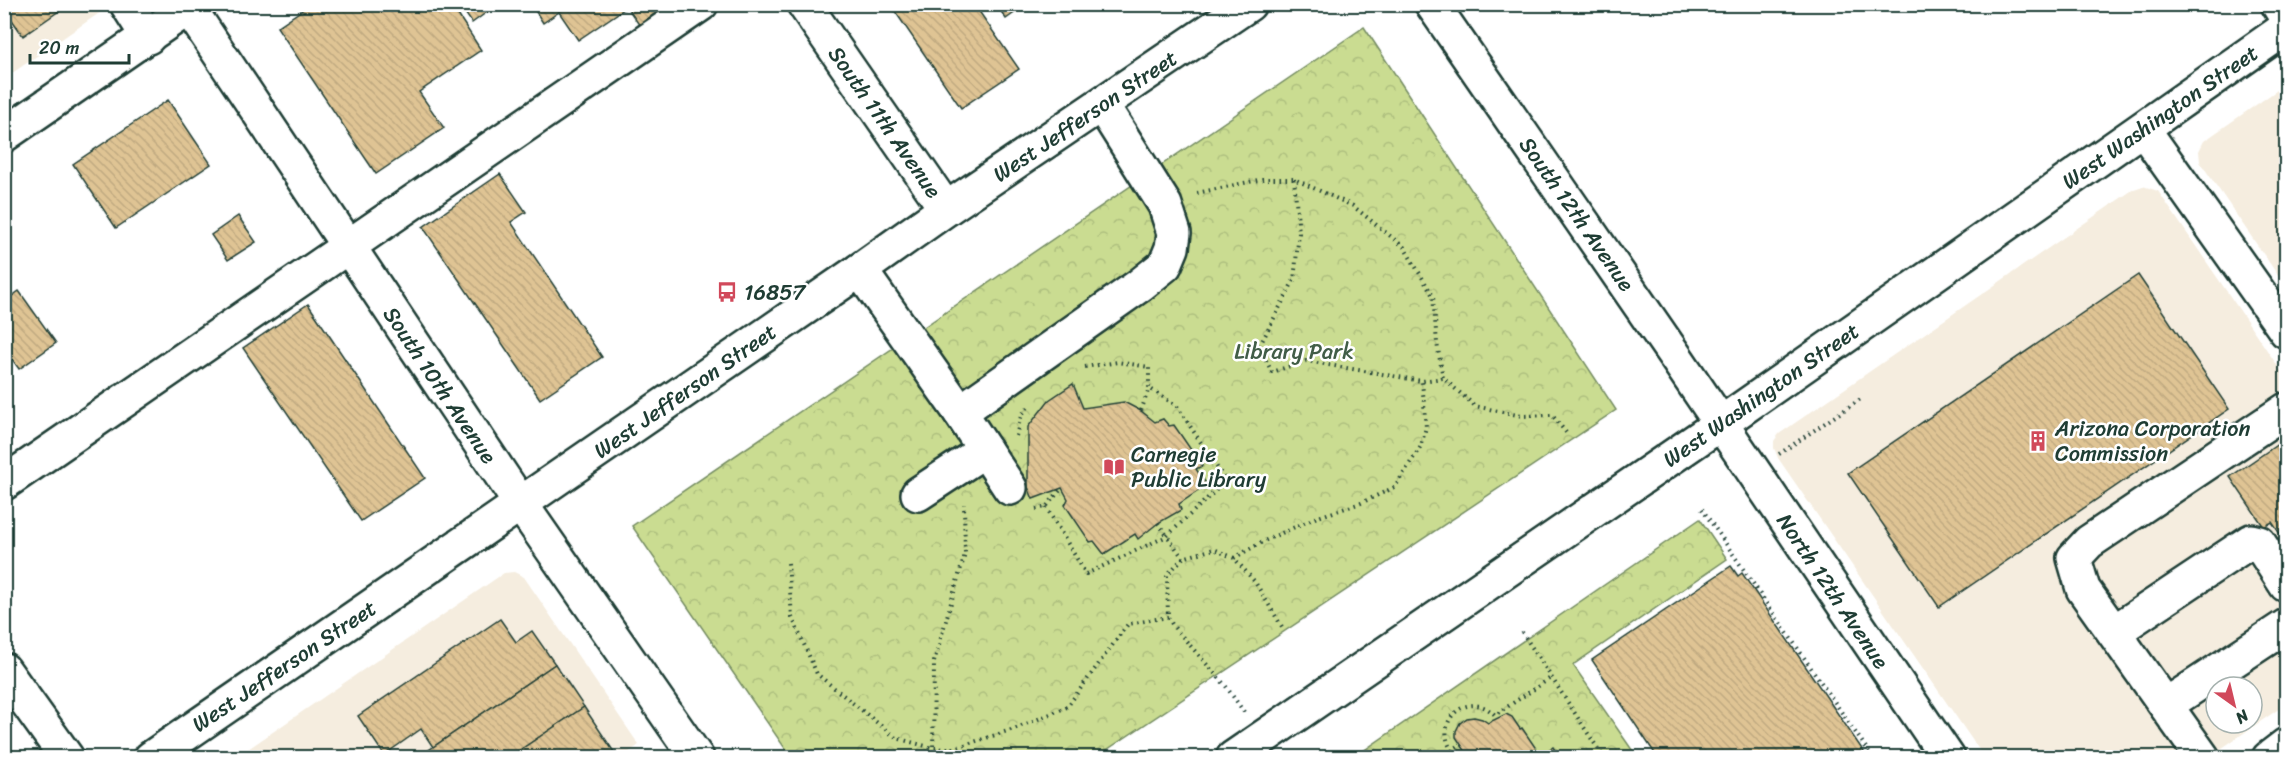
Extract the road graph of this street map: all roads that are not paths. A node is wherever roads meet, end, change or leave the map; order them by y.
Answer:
1 (127, 4) edge
2 (701, 4) edge
3 (804, 4) edge
4 (1249, 4) edge
5 (1432, 4) edge
6 (2278, 4) edge
7 (191, 6) edge
8 (2286, 17) edge
9 (2286, 28) edge
10 (148, 37) junction
11 (1102, 105) junction
12 (2143, 129) junction
13 (4, 135) edge
14 (946, 209) junction
15 (346, 246) junction
16 (860, 270) junction
17 (2286, 331) edge
18 (2286, 410) edge
19 (960, 412) junction
20 (1720, 424) junction
21 (985, 450) junction
22 (4, 483) edge
23 (918, 494) dead end
24 (1020, 499) road end
25 (520, 503) junction
26 (2286, 585) edge
27 (2286, 626) edge
28 (2114, 632) junction
29 (4, 670) edge
30 (2166, 705) junction
31 (2286, 745) edge
32 (67, 758) edge
33 (151, 758) edge
34 (697, 758) edge
35 (1233, 758) edge
36 (1948, 758) edge
37 (2203, 758) edge
38 (2269, 758) edge

1 - 10 street
2 - 15 street
3 - 14 street, South 11th Avenue
4 - 11 street, West Jefferson Street
5 - 20 street, South 12th Avenue
6 - 8 street
7 - 10 street
7 - 15 street, South 10th Avenue
9 - 12 street, West Washington Street
10 - 13 street
11 - 14 street, West Jefferson Street
11 - 19 street
12 - 17 street
12 - 20 street, West Washington Street
14 - 16 street, West Jefferson Street
15 - 22 street
15 - 25 street, South 10th Avenue
16 - 19 street
16 - 25 street, West Jefferson Street
18 - 28 street
19 - 21 street
20 - 35 street, West Washington Street
20 - 36 street, North 12th Avenue
21 - 23 street
21 - 24 street
25 - 33 street, West Jefferson Street
25 - 34 street, South 10th Avenue
26 - 28 street
27 - 30 street
28 - 30 street
29 - 32 street
30 - 37 street
31 - 38 street

